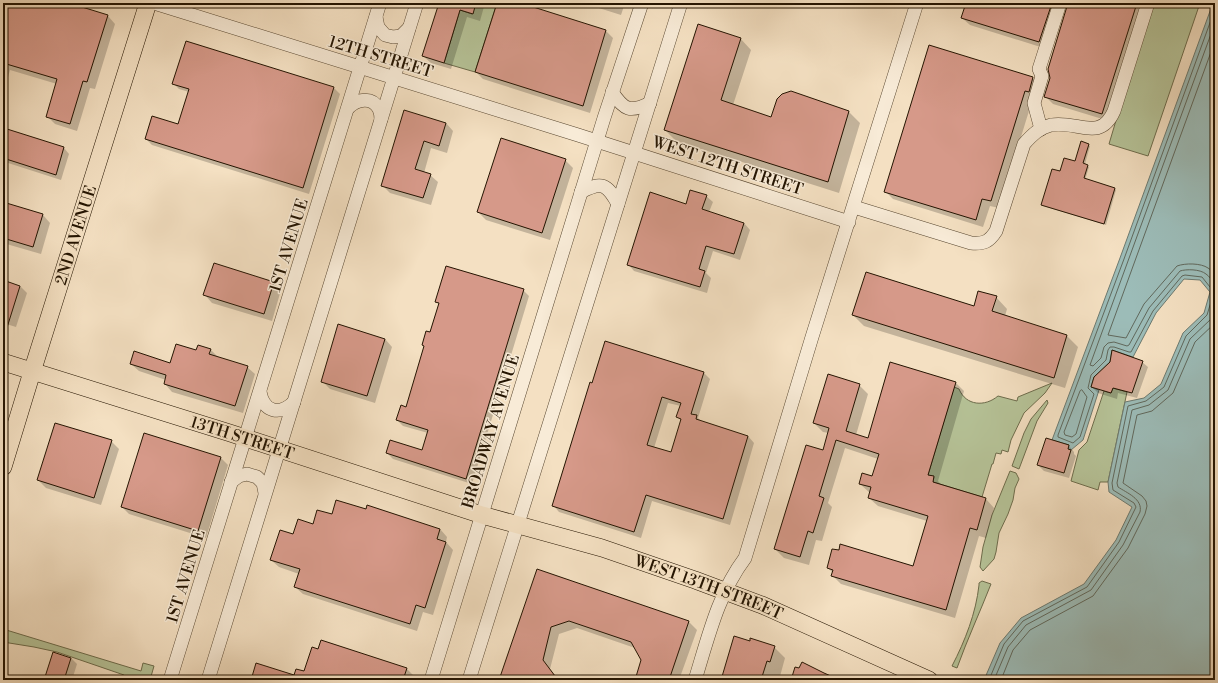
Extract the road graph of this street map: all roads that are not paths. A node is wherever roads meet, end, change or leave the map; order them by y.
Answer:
1 (148, 3) edge
2 (154, 3) edge
3 (380, 3) edge
4 (417, 3) edge
5 (642, 3) edge
6 (681, 3) edge
7 (917, 3) edge
8 (1060, 3) edge
9 (1148, 3) edge
10 (376, 17) junction
11 (409, 28) junction
12 (360, 68) junction
13 (394, 78) junction
14 (612, 92) junction
15 (650, 103) junction
16 (348, 108) junction
17 (381, 119) junction
18 (1041, 129) junction
19 (597, 141) junction
20 (634, 152) junction
21 (581, 192) junction
22 (618, 204) junction
23 (854, 207) junction
24 (849, 222) junction
25 (3, 362) edge
26 (32, 372) junction
27 (260, 392) junction
28 (294, 402) junction
29 (245, 438) junction
30 (279, 448) junction
31 (3, 467) edge
32 (231, 482) junction
33 (265, 493) junction
34 (482, 515) junction
35 (518, 525) junction
36 (170, 680) edge
37 (208, 680) edge
38 (431, 680) edge
39 (469, 680) edge
40 (695, 680) edge
41 (929, 680) edge

1 - 26 main road, 2ND AVENUE
2 - 12 street, 12TH STREET
3 - 10 street, 1ST AVENUE
4 - 11 street
5 - 14 street, BROADWAY AVENUE
6 - 15 street
7 - 23 street
8 - 18 street
9 - 18 street
10 - 11 street
10 - 12 street, 1ST AVENUE
11 - 13 street
12 - 13 street, 12TH STREET
12 - 16 street, 1ST AVENUE
13 - 17 street
13 - 19 street, 12TH STREET
14 - 15 street
14 - 19 street, BROADWAY AVENUE
15 - 20 street
16 - 17 street
16 - 27 street, 1ST AVENUE
17 - 28 street
18 - 23 street
19 - 20 street, WEST 12TH STREET
19 - 21 street, BROADWAY AVENUE
20 - 22 street
20 - 24 street, WEST 12TH STREET
21 - 22 street
21 - 34 street, BROADWAY AVENUE
22 - 35 street
23 - 24 street
24 - 40 street
25 - 26 main road, 13TH STREET
26 - 29 main road, 13TH STREET
26 - 31 main road, 2ND AVENUE
27 - 28 street
27 - 29 street, 1ST AVENUE
28 - 30 street
29 - 30 main road, 13TH STREET
29 - 32 street, 1ST AVENUE
30 - 33 street
30 - 34 main road, 13TH STREET
32 - 33 street
32 - 36 street, 1ST AVENUE
33 - 37 street
34 - 35 main road, WEST 13TH STREET
34 - 38 street, BROADWAY AVENUE
35 - 39 street
35 - 41 main road, WEST 13TH STREET

